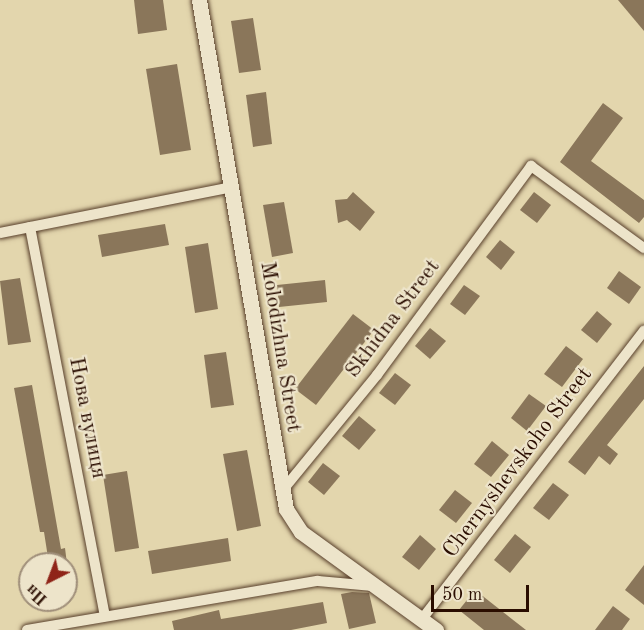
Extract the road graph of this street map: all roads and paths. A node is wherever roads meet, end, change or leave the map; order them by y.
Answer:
1 (198, 0) edge
2 (232, 187) junction
3 (30, 227) junction
4 (0, 233) edge
5 (644, 248) edge
6 (644, 331) edge
7 (282, 491) junction
8 (379, 587) junction
9 (105, 616) junction
10 (422, 619) junction
11 (27, 630) edge
12 (436, 630) edge

1 - 2 street, Molodizhna Street
2 - 3 street
2 - 7 street, Molodizhna Street
3 - 4 street
3 - 9 street, Нова вулиця
5 - 7 street, Skhidna Street
6 - 10 street, Chernyshevskoho Street
7 - 8 street, Molodizhna Street
8 - 9 street
8 - 10 street, Molodizhna Street
9 - 11 street
10 - 12 street, Molodizhna Street

